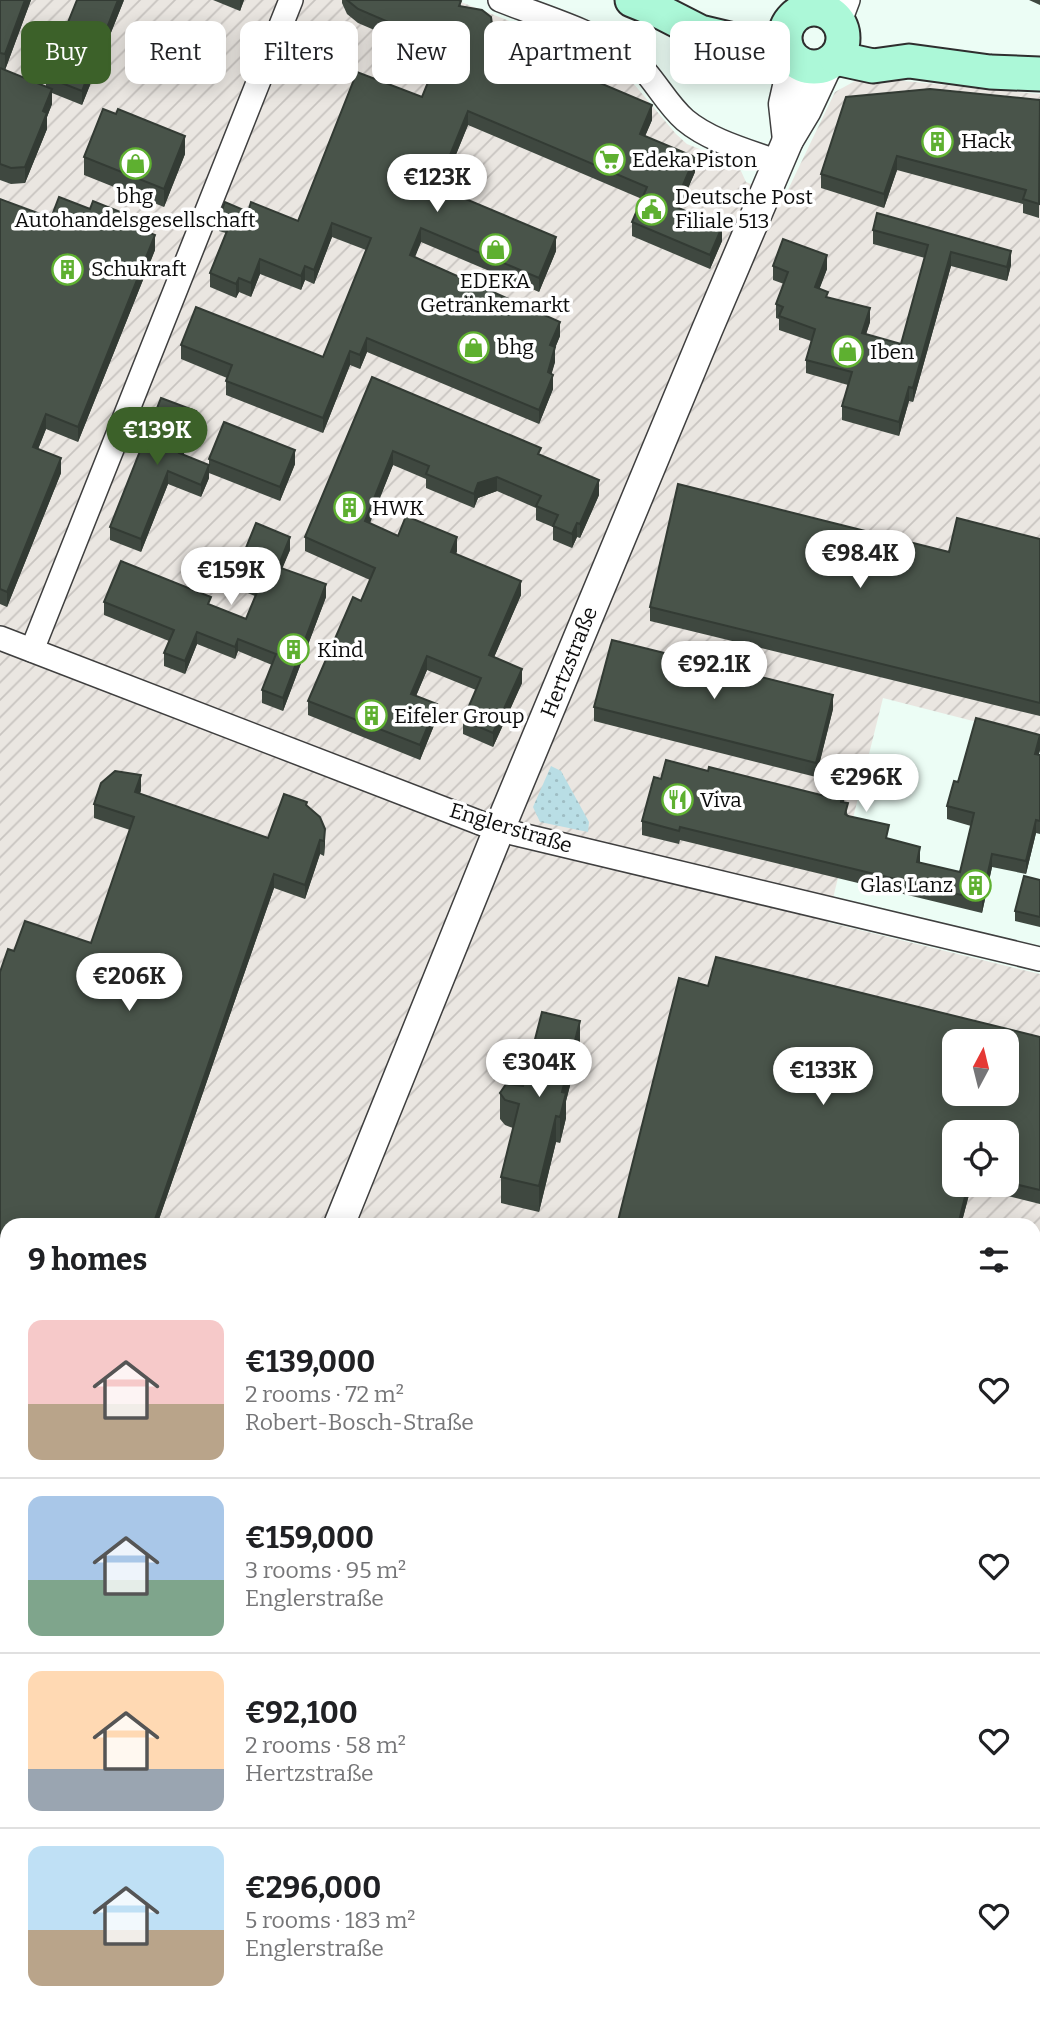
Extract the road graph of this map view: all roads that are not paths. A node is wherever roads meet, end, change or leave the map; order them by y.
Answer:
1 (291, 0) edge
2 (500, 0) edge
3 (645, 5) edge
4 (820, 32) edge
5 (1040, 74) edge
6 (783, 151) junction
7 (0, 638) edge
8 (32, 650) junction
9 (500, 827) junction
10 (1040, 959) edge
11 (343, 1218) edge

1 - 8 street
2 - 6 street
3 - 4 main road
4 - 5 main road
4 - 6 street, Hertzstraße
6 - 9 street, Hertzstraße
7 - 8 street, Englerstraße
8 - 9 street, Englerstraße
9 - 10 street, Englerstraße
9 - 11 street, Hertzstraße

